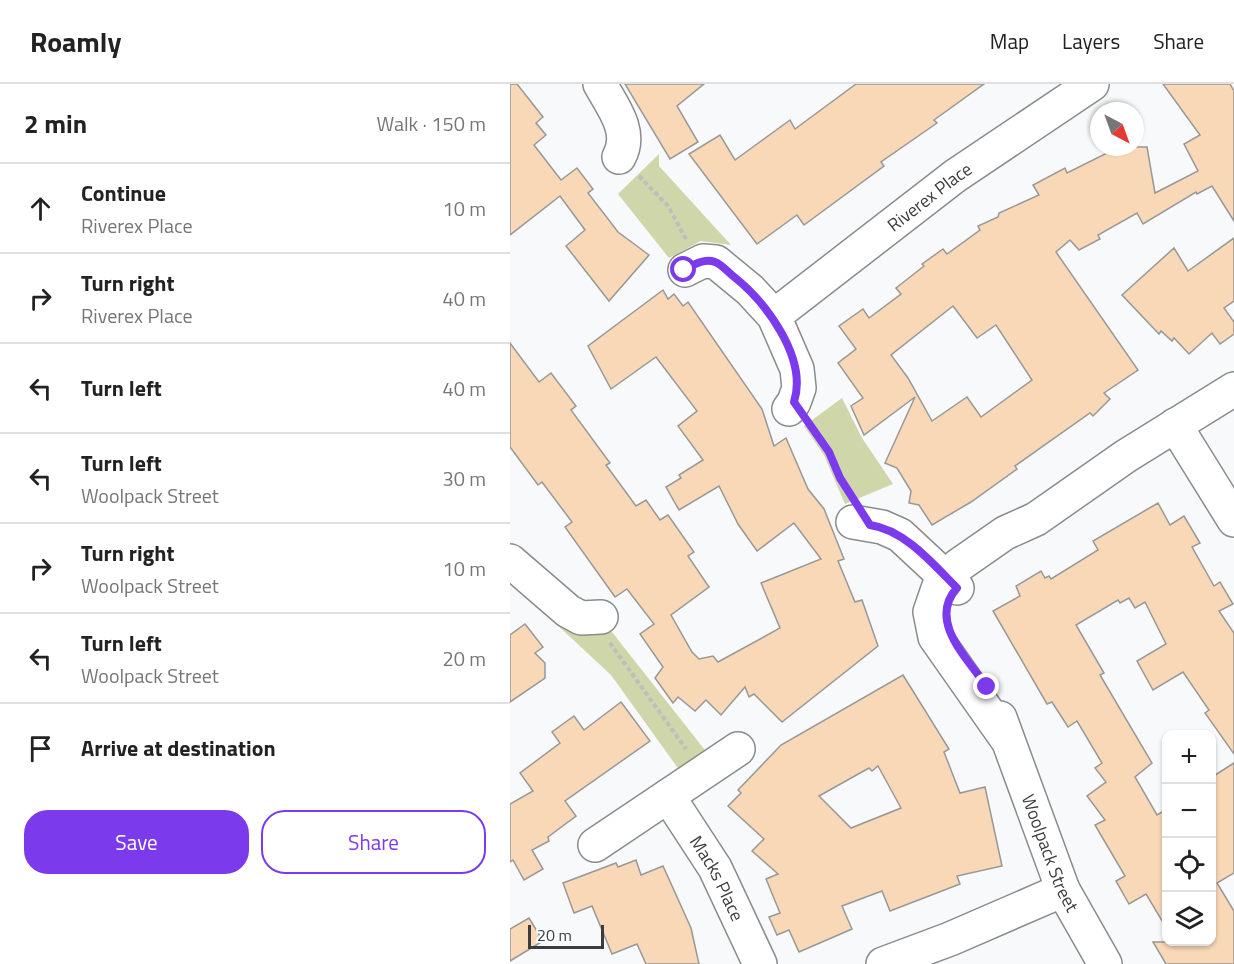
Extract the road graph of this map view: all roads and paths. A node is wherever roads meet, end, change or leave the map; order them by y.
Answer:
1 (600, 84) edge
2 (1092, 84) edge
3 (619, 157) joint
4 (689, 267) joint
5 (774, 316) junction
6 (1234, 389) edge
7 (792, 406) joint
8 (1175, 425) junction
9 (1234, 520) edge
10 (862, 524) joint
11 (510, 561) edge
12 (952, 583) junction
13 (597, 618) joint
14 (738, 749) dead end
15 (702, 773) junction
16 (668, 796) junction
17 (595, 845) dead end
18 (1064, 890) junction
19 (760, 964) edge
20 (883, 964) edge
21 (1105, 964) edge

1 - 3 street
2 - 5 street, Riverex Place
3 - 4 path
4 - 5 street
5 - 7 street
6 - 8 street, Woolpack Street
7 - 10 path
8 - 9 street
8 - 12 street, Woolpack Street
10 - 12 street
11 - 13 street
12 - 18 street, Woolpack Street
13 - 15 path
14 - 15 street
15 - 16 street
16 - 17 street
16 - 19 street, Macks Place
18 - 20 street
18 - 21 street, Woolpack Street

